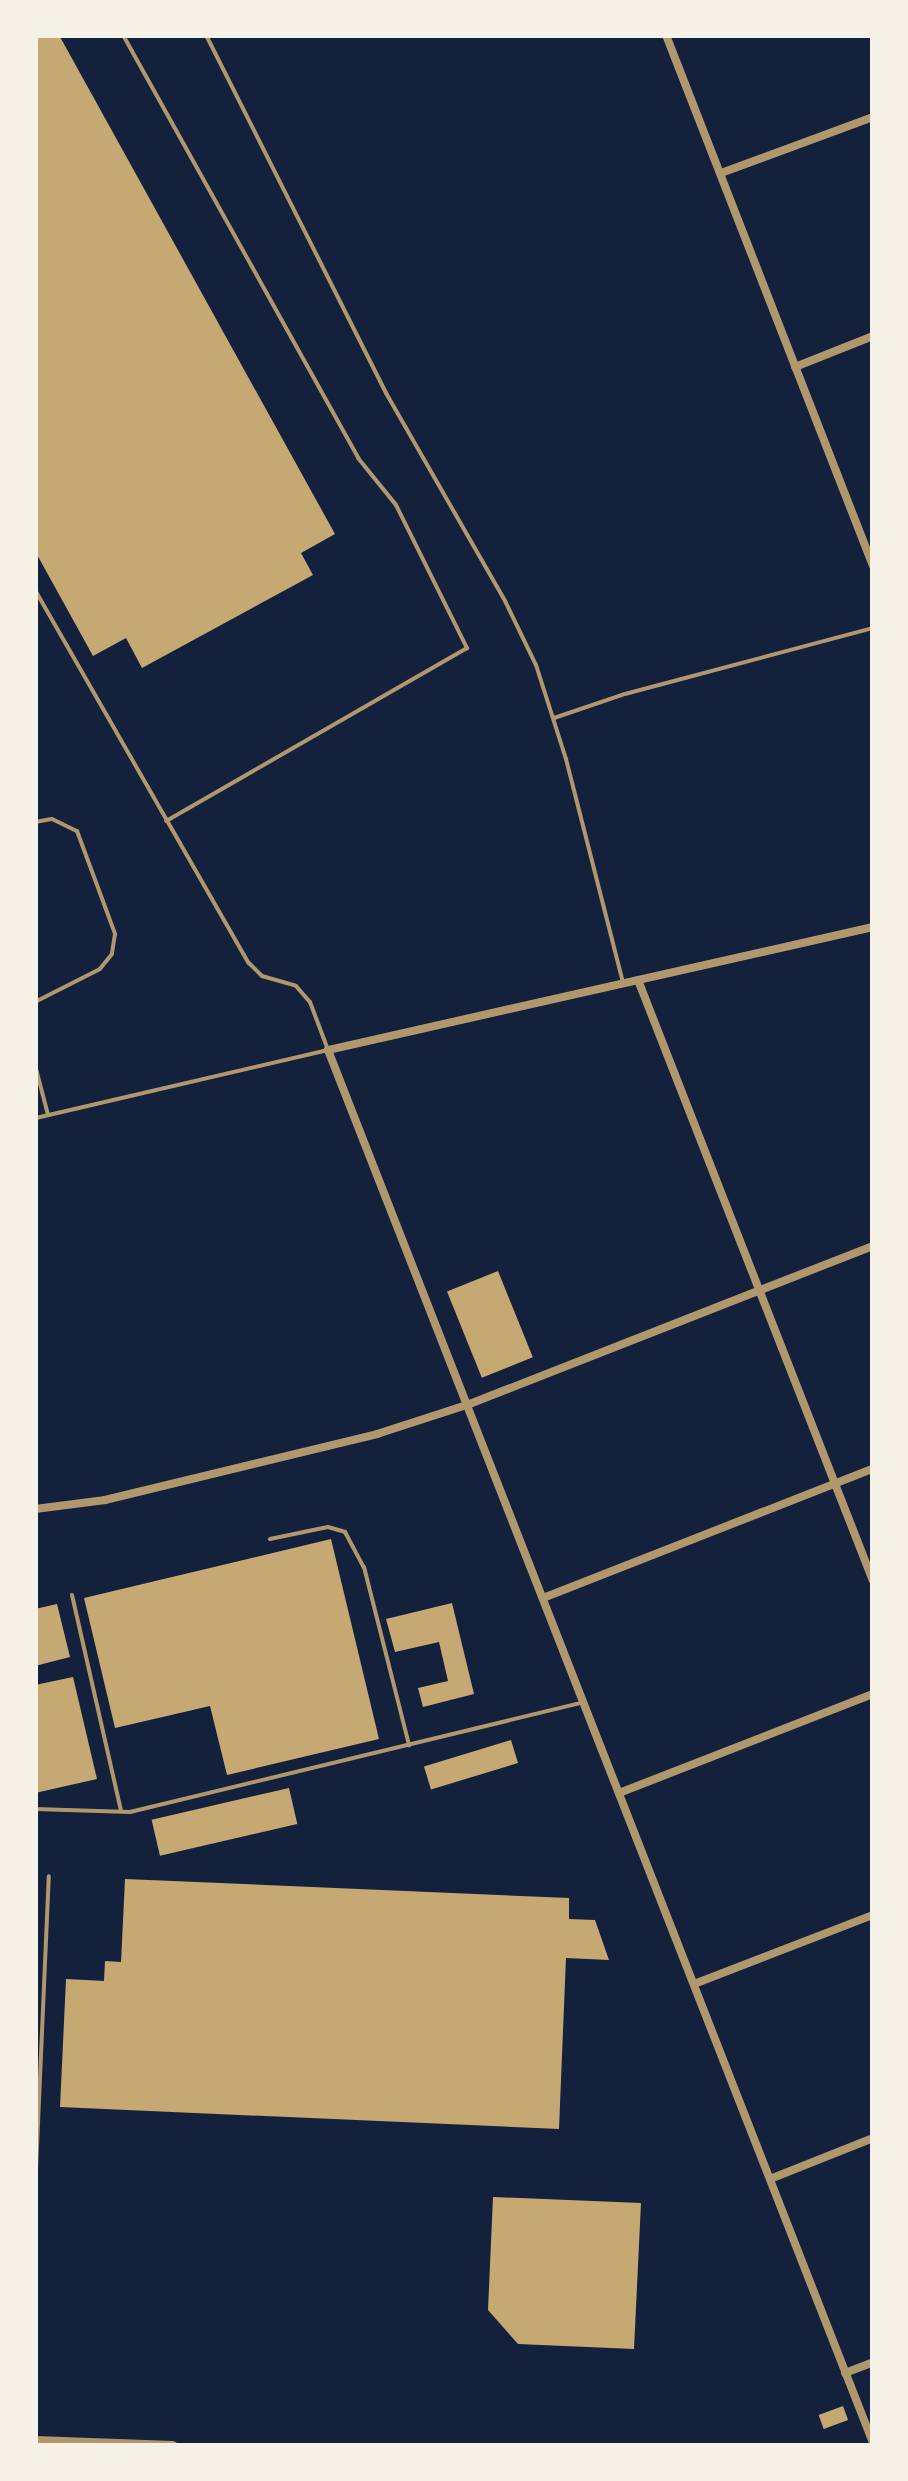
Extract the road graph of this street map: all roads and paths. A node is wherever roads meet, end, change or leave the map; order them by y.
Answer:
1 (123, 35) edge
2 (206, 35) edge
3 (666, 35) edge
4 (873, 116) edge
5 (721, 174) junction
6 (873, 336) edge
7 (795, 367) junction
8 (873, 564) edge
9 (35, 590) edge
10 (873, 628) edge
11 (554, 718) junction
12 (166, 821) junction
13 (35, 822) edge
14 (873, 927) edge
15 (638, 980) junction
16 (623, 984) junction
17 (35, 1002) edge
18 (328, 1050) junction
19 (35, 1065) edge
20 (48, 1115) junction
21 (35, 1118) edge
22 (873, 1246) edge
23 (759, 1290) junction
24 (467, 1405) junction
25 (873, 1469) edge
26 (835, 1484) junction
27 (35, 1509) edge
28 (270, 1539) dead end
29 (873, 1582) edge
30 (72, 1595) dead end
31 (543, 1598) junction
32 (873, 1694) edge
33 (584, 1703) junction
34 (409, 1745) junction
35 (619, 1793) junction
36 (35, 1809) edge
37 (121, 1812) junction
38 (48, 1876) dead end
39 (873, 1914) edge
40 (694, 1984) junction
41 (873, 2138) edge
42 (770, 2179) junction
43 (35, 2192) edge
44 (873, 2362) edge
45 (845, 2373) junction
46 (35, 2441) edge
47 (873, 2443) edge
48 (173, 2446) edge

1 - 12 lane
2 - 11 lane
3 - 5 street
4 - 5 street
5 - 7 street
6 - 7 street
7 - 8 street
9 - 12 lane
10 - 11 lane
11 - 16 lane
12 - 18 lane
13 - 17 lane
14 - 15 street
15 - 16 street
15 - 23 street
16 - 18 street
18 - 20 lane
18 - 24 street
19 - 20 lane
20 - 21 lane
22 - 23 street
23 - 24 street
23 - 26 street
24 - 27 street
24 - 31 street
25 - 26 street
26 - 29 street
26 - 31 street
28 - 34 lane
30 - 37 lane
31 - 33 street
32 - 35 street
33 - 34 lane
33 - 35 street
34 - 37 lane
35 - 40 street
36 - 37 lane
38 - 43 lane
39 - 40 street
40 - 42 street
41 - 42 street
42 - 45 street
44 - 45 street
45 - 47 street
46 - 48 street

